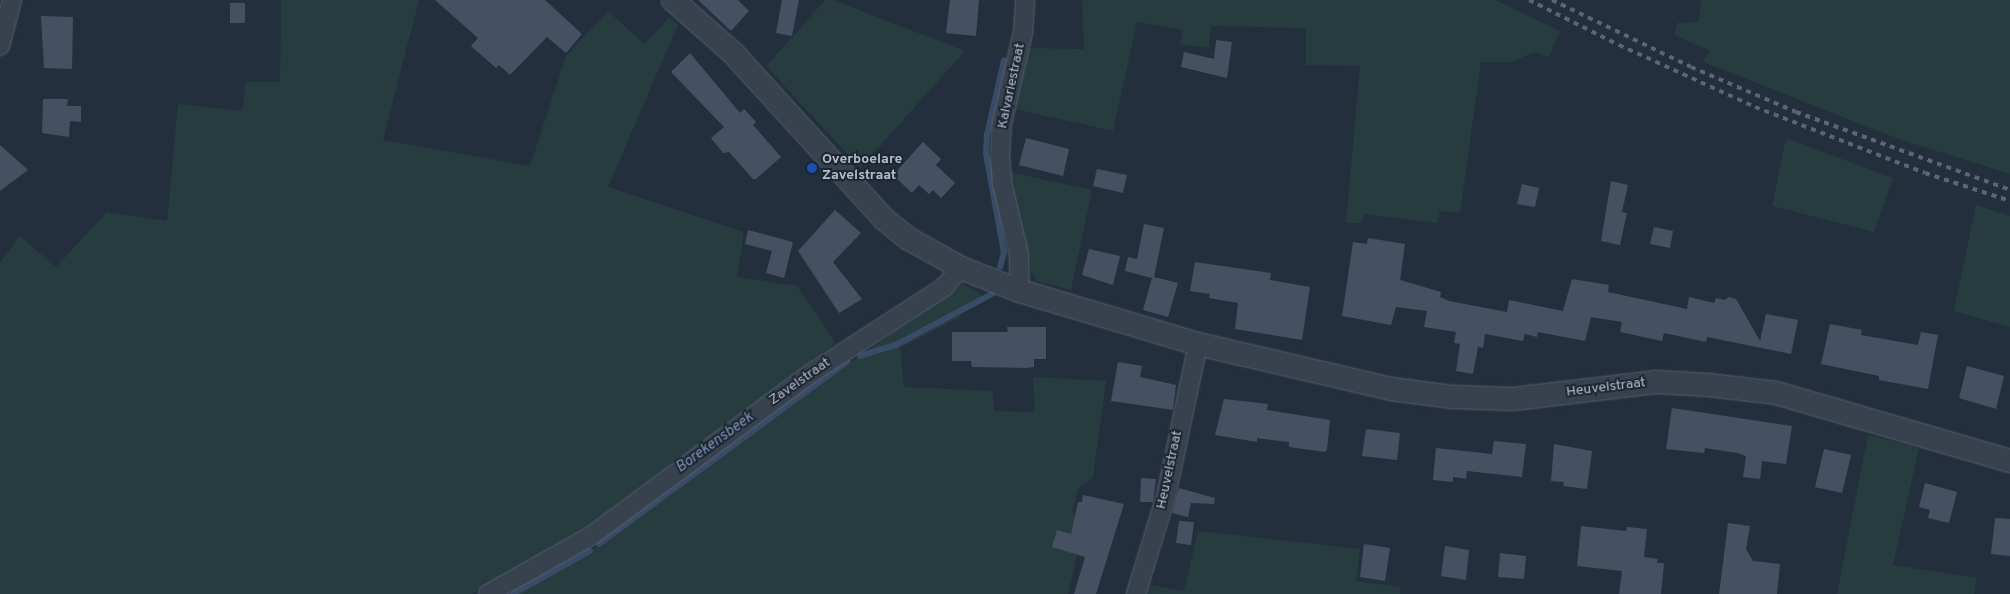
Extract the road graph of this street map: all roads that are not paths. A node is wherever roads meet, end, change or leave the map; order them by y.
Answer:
1 (12, 0) edge
2 (673, 0) edge
3 (1025, 0) edge
4 (0, 46) edge
5 (961, 268) junction
6 (1020, 291) junction
7 (1198, 344) junction
8 (2010, 461) edge
9 (488, 594) edge
10 (1136, 594) edge

1 - 4 street
2 - 5 street, Heuvelstraat
3 - 6 street, Kalvariestraat
5 - 6 street, Heuvelstraat
5 - 9 street, Zavelstraat
6 - 7 street, Heuvelstraat
7 - 8 street, Heuvelstraat
7 - 10 street, Heuvelstraat

